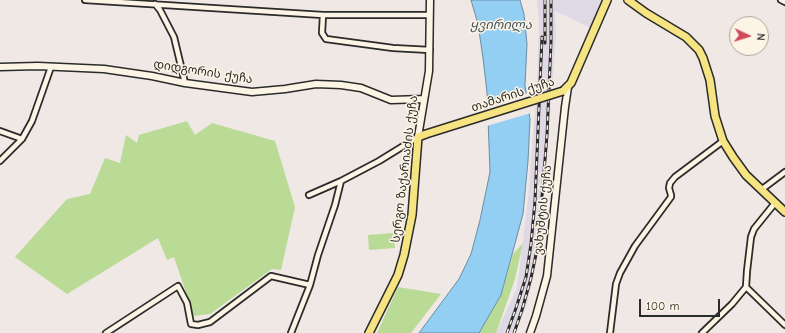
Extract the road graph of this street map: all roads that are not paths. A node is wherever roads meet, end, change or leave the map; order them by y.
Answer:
1 (85, 0) edge
2 (430, 0) edge
3 (607, 0) edge
4 (628, 0) edge
5 (781, 0) edge
6 (785, 2) edge
7 (152, 3) edge
8 (323, 14) junction
9 (430, 15) junction
10 (430, 50) junction
11 (0, 67) edge
12 (51, 67) junction
13 (185, 83) junction
14 (566, 89) junction
15 (424, 99) junction
16 (0, 131) edge
17 (418, 137) junction
18 (22, 139) junction
19 (723, 141) junction
20 (0, 161) edge
21 (785, 172) edge
22 (340, 181) junction
23 (761, 190) junction
24 (308, 195) dead end
25 (775, 202) junction
26 (785, 212) edge
27 (310, 285) junction
28 (746, 286) junction
29 (785, 325) edge
30 (106, 333) edge
31 (291, 333) edge
32 (370, 333) edge
33 (530, 333) edge
34 (610, 333) edge
35 (702, 333) edge

1 - 7 street
2 - 9 street, სერგო ზაქარიაძის ქუჩა
3 - 14 main road, თამარის ქუჩა
4 - 19 main road
5 - 6 street
7 - 8 street
7 - 13 street
8 - 9 street
8 - 10 street
9 - 10 street, სერგო ზაქარიაძის ქუჩა
10 - 15 street, სერგო ზაქარიაძის ქუჩა
11 - 12 street, დიდგორის ქუჩა
12 - 13 street, დიდგორის ქუჩა
12 - 18 street
13 - 15 street, დიდგორის ქუჩა
14 - 17 main road, თამარის ქუჩა, bridge
14 - 33 street, ვახუშტის ქუჩა
15 - 17 street, სერგო ზაქარიაძის ქუჩა
16 - 18 street
17 - 22 street
17 - 32 main road, სერგო ზაქარიაძის ქუჩა
18 - 20 street
19 - 23 main road
19 - 34 street
21 - 23 street
22 - 24 street
22 - 27 street
23 - 25 main road
25 - 26 main road
25 - 28 street
27 - 30 street
27 - 31 street
28 - 29 street
28 - 35 street

